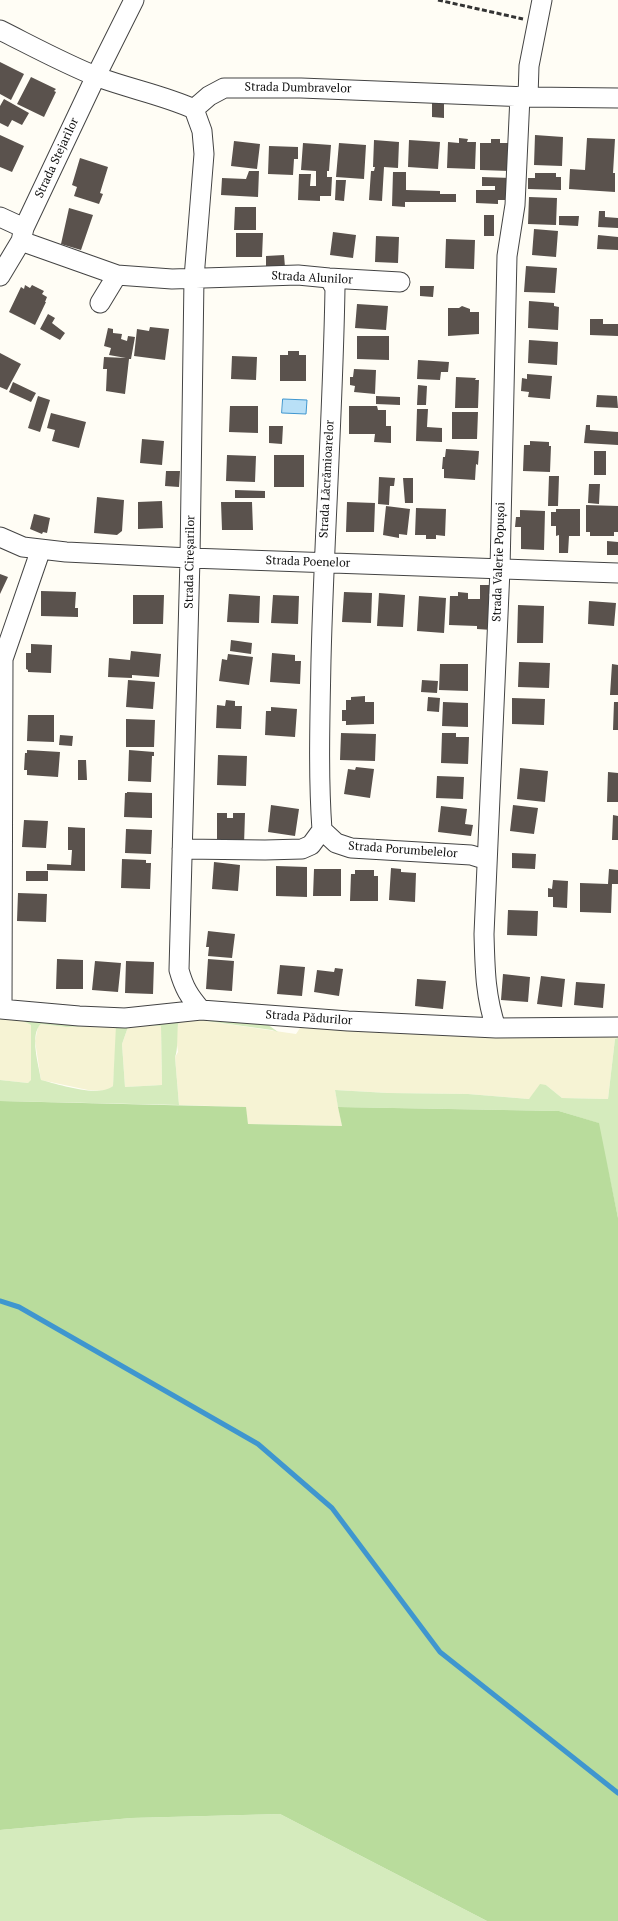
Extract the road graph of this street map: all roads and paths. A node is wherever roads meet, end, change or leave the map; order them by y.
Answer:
1 (134, 0) edge
2 (438, 0) edge
3 (542, 0) edge
4 (538, 22) junction
5 (0, 30) edge
6 (96, 76) junction
7 (524, 96) junction
8 (618, 98) edge
9 (194, 109) junction
10 (0, 217) edge
11 (22, 235) junction
12 (117, 275) junction
13 (0, 276) edge
14 (194, 278) junction
15 (329, 278) junction
16 (400, 282) dead end
17 (100, 303) dead end
18 (0, 537) edge
19 (41, 549) junction
20 (190, 558) junction
21 (323, 562) junction
22 (500, 569) junction
23 (618, 573) edge
24 (1, 662) edge
25 (322, 830) junction
26 (182, 849) junction
27 (487, 860) junction
28 (1, 1009) edge
29 (201, 1010) junction
30 (618, 1027) edge
31 (496, 1028) junction

1 - 6 street, Strada Stejarilor
2 - 4 path
3 - 4 street, Strada Valerie Popușoi
4 - 7 street, Strada Valerie Popușoi
5 - 6 street
6 - 9 street
6 - 11 street, Strada Stejarilor
7 - 8 street, Strada Dumbravelor
7 - 9 street, Strada Dumbravelor
7 - 22 street, Strada Valerie Popușoi
9 - 14 street, Strada Cireșarilor
10 - 11 street
11 - 12 street
11 - 13 street, Strada Stejarilor
12 - 14 street
12 - 17 street
14 - 15 street, Strada Alunilor
14 - 20 street, Strada Cireșarilor
15 - 16 street, Strada Alunilor
15 - 21 street, Strada Lăcrămioarelor
18 - 19 street, Strada Poenelor
19 - 20 street, Strada Poenelor
19 - 24 street
20 - 21 street, Strada Poenelor
20 - 26 street, Strada Cireșarilor
21 - 22 street, Strada Poenelor
21 - 25 street, Strada Lăcrămioarelor
22 - 23 street, Strada Poenelor
22 - 27 street, Strada Valerie Popușoi
24 - 28 street
25 - 26 street
25 - 27 street, Strada Porumbelelor
26 - 29 street, Strada Cireșarilor
27 - 31 street, Strada Valerie Popușoi
28 - 29 street, Strada Pădurilor
29 - 31 street, Strada Pădurilor
30 - 31 street, Strada Pădurilor

